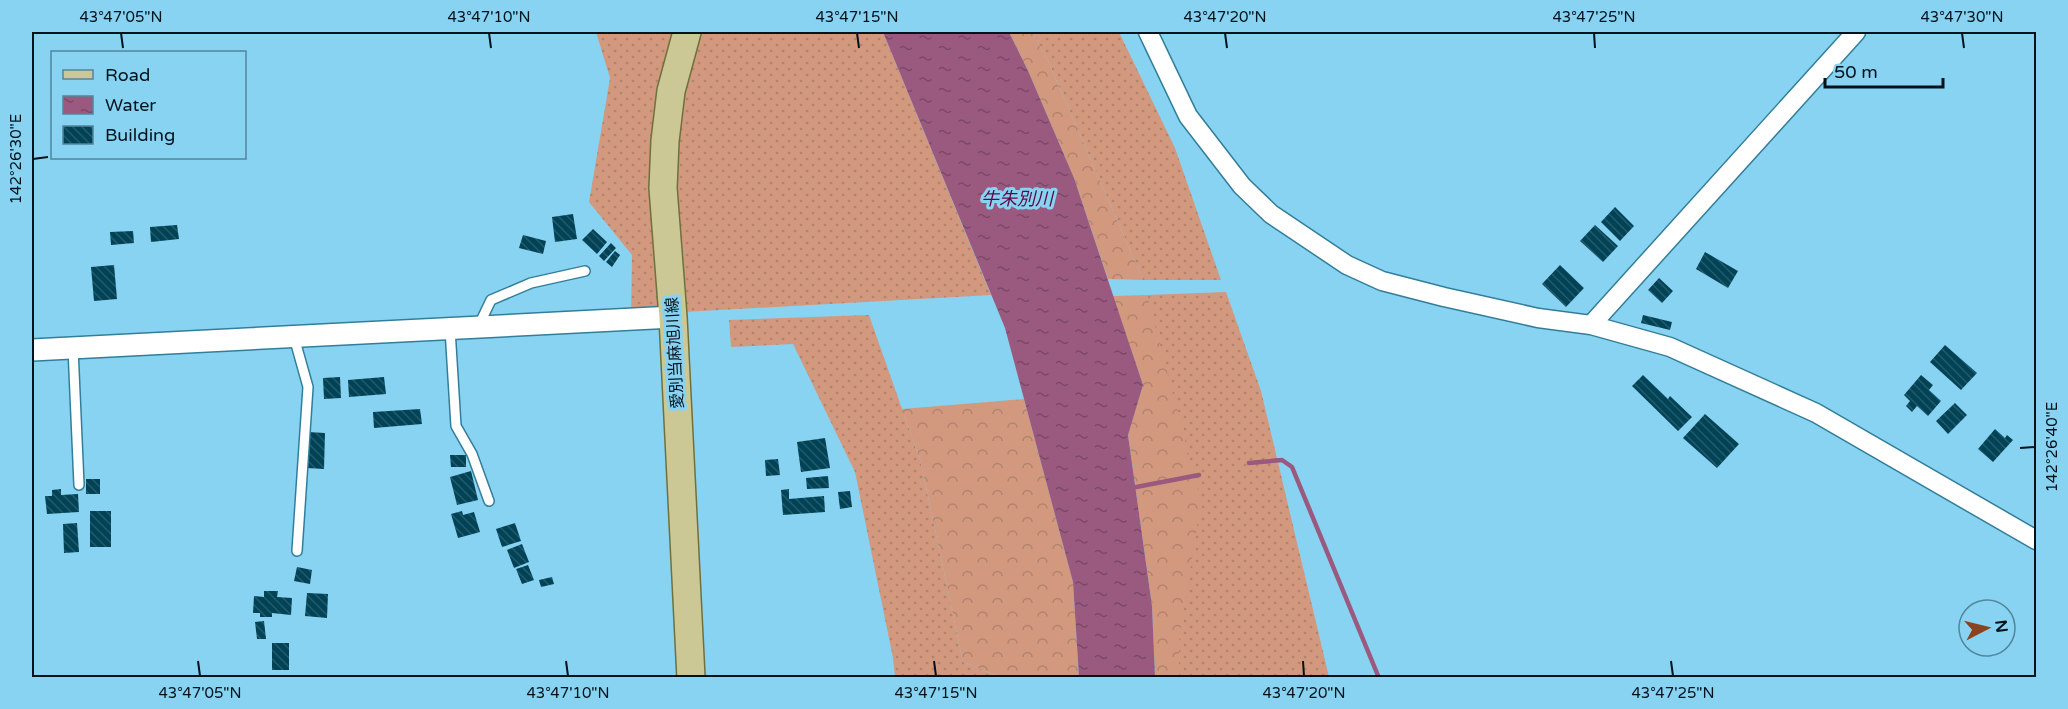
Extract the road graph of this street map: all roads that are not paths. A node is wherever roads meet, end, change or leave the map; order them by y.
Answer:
1 (686, 32) edge
2 (1148, 32) edge
3 (1856, 32) edge
4 (585, 271) dead end
5 (673, 317) junction
6 (1591, 325) junction
7 (478, 327) junction
8 (450, 329) junction
9 (294, 337) junction
10 (73, 348) junction
11 (32, 350) edge
12 (79, 485) dead end
13 (489, 501) dead end
14 (2037, 540) edge
15 (297, 551) dead end
16 (691, 678) edge

1 - 5 main road, 愛別当麻旭川線
2 - 6 street
3 - 6 street
4 - 7 lane
5 - 7 street
5 - 16 main road, 愛別当麻旭川線
6 - 14 street
7 - 8 street
8 - 9 street
8 - 13 lane
9 - 10 street
9 - 15 lane
10 - 11 street
10 - 12 lane

